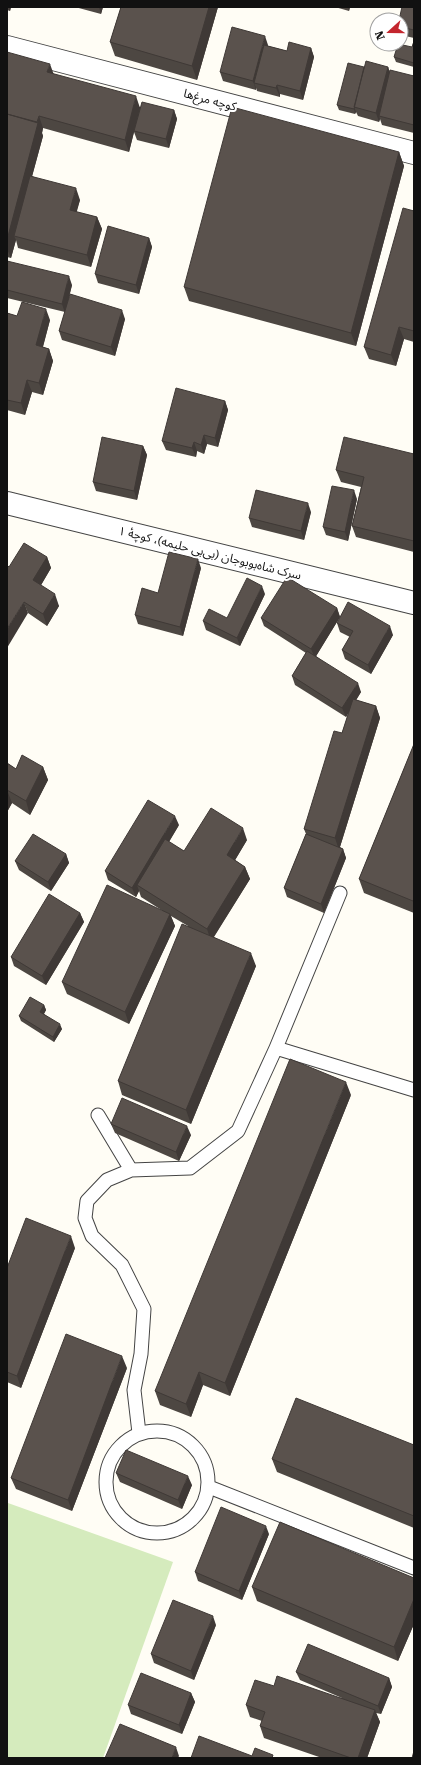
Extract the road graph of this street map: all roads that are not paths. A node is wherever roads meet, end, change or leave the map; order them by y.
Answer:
1 (7, 47) edge
2 (414, 153) edge
3 (7, 503) edge
4 (414, 603) edge
5 (340, 893) dead end
6 (276, 1048) junction
7 (414, 1090) edge
8 (98, 1115) dead end
9 (131, 1170) junction
10 (139, 1434) junction
11 (209, 1487) junction
12 (414, 1568) edge

1 - 2 street, کوچه مرغ‌ها
3 - 4 street, سرک شاه‌بوبوجان (بی‌بی حلیمه)، کوچۀ ۱
5 - 6 lane
6 - 7 lane
6 - 9 lane
8 - 9 lane
9 - 10 lane
10 - 11 lane
10 - 11 lane
11 - 12 lane

